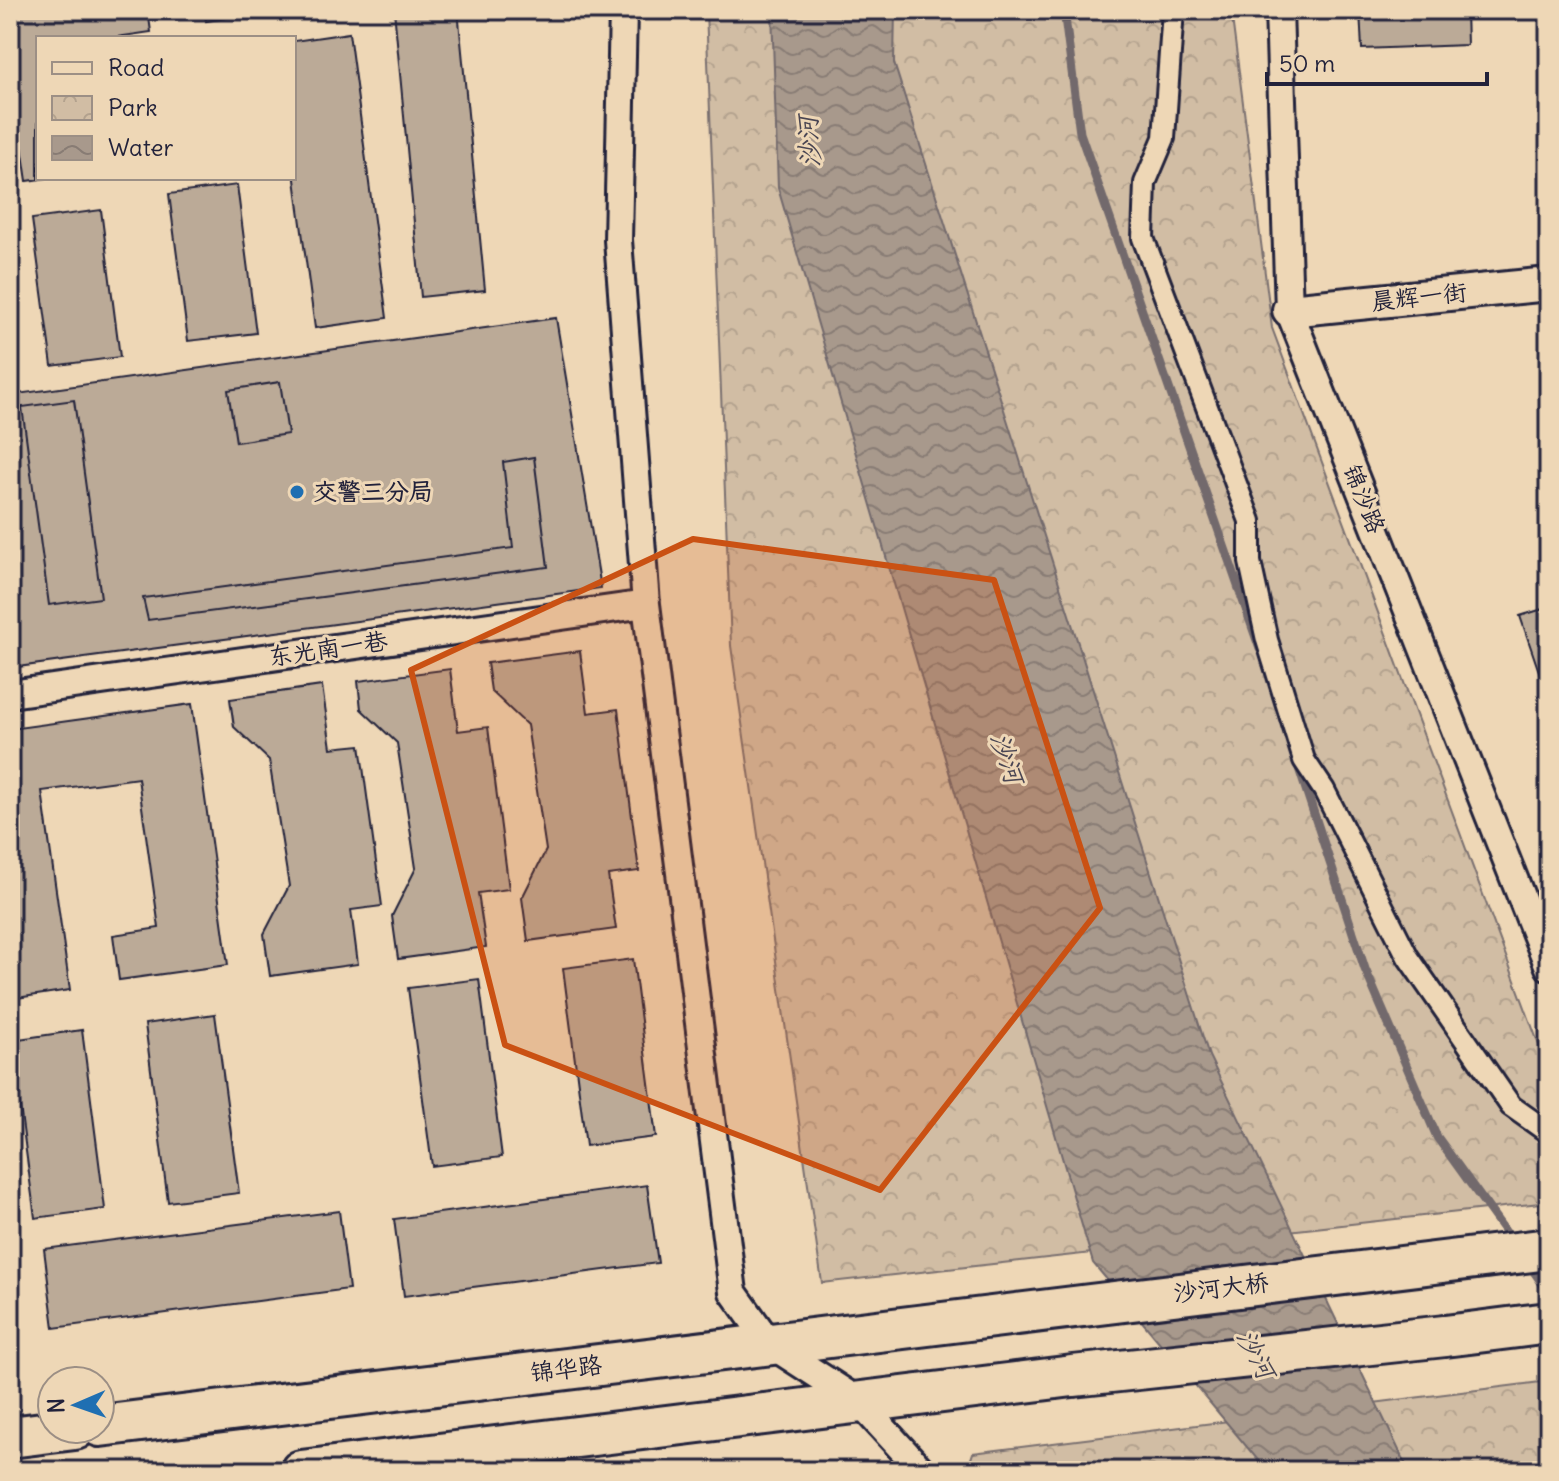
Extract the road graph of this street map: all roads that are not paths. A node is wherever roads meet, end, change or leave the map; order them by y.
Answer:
1 (623, 10) edge
2 (1173, 10) edge
3 (1279, 10) edge
4 (1549, 284) edge
5 (1289, 310) junction
6 (646, 604) junction
7 (10, 694) edge
8 (1549, 967) edge
9 (1549, 1133) edge
10 (1549, 1249) edge
11 (1032, 1310) joint
12 (1535, 1324) edge
13 (770, 1344) junction
14 (858, 1401) junction
15 (116, 1424) edge
16 (36, 1434) edge
17 (10, 1437) edge
18 (301, 1471) edge
19 (922, 1471) edge

1 - 6 street
2 - 9 street
3 - 5 street, 锦沙路
4 - 5 street, 晨辉一街
5 - 8 street, 锦沙路
6 - 7 street, 东光南一巷
6 - 13 street
10 - 11 main road, 沙河大桥
11 - 13 main road, 锦华路
12 - 14 main road, bridge
13 - 14 street
13 - 15 main road, 锦华路
14 - 18 main road
14 - 19 street
16 - 17 main road

